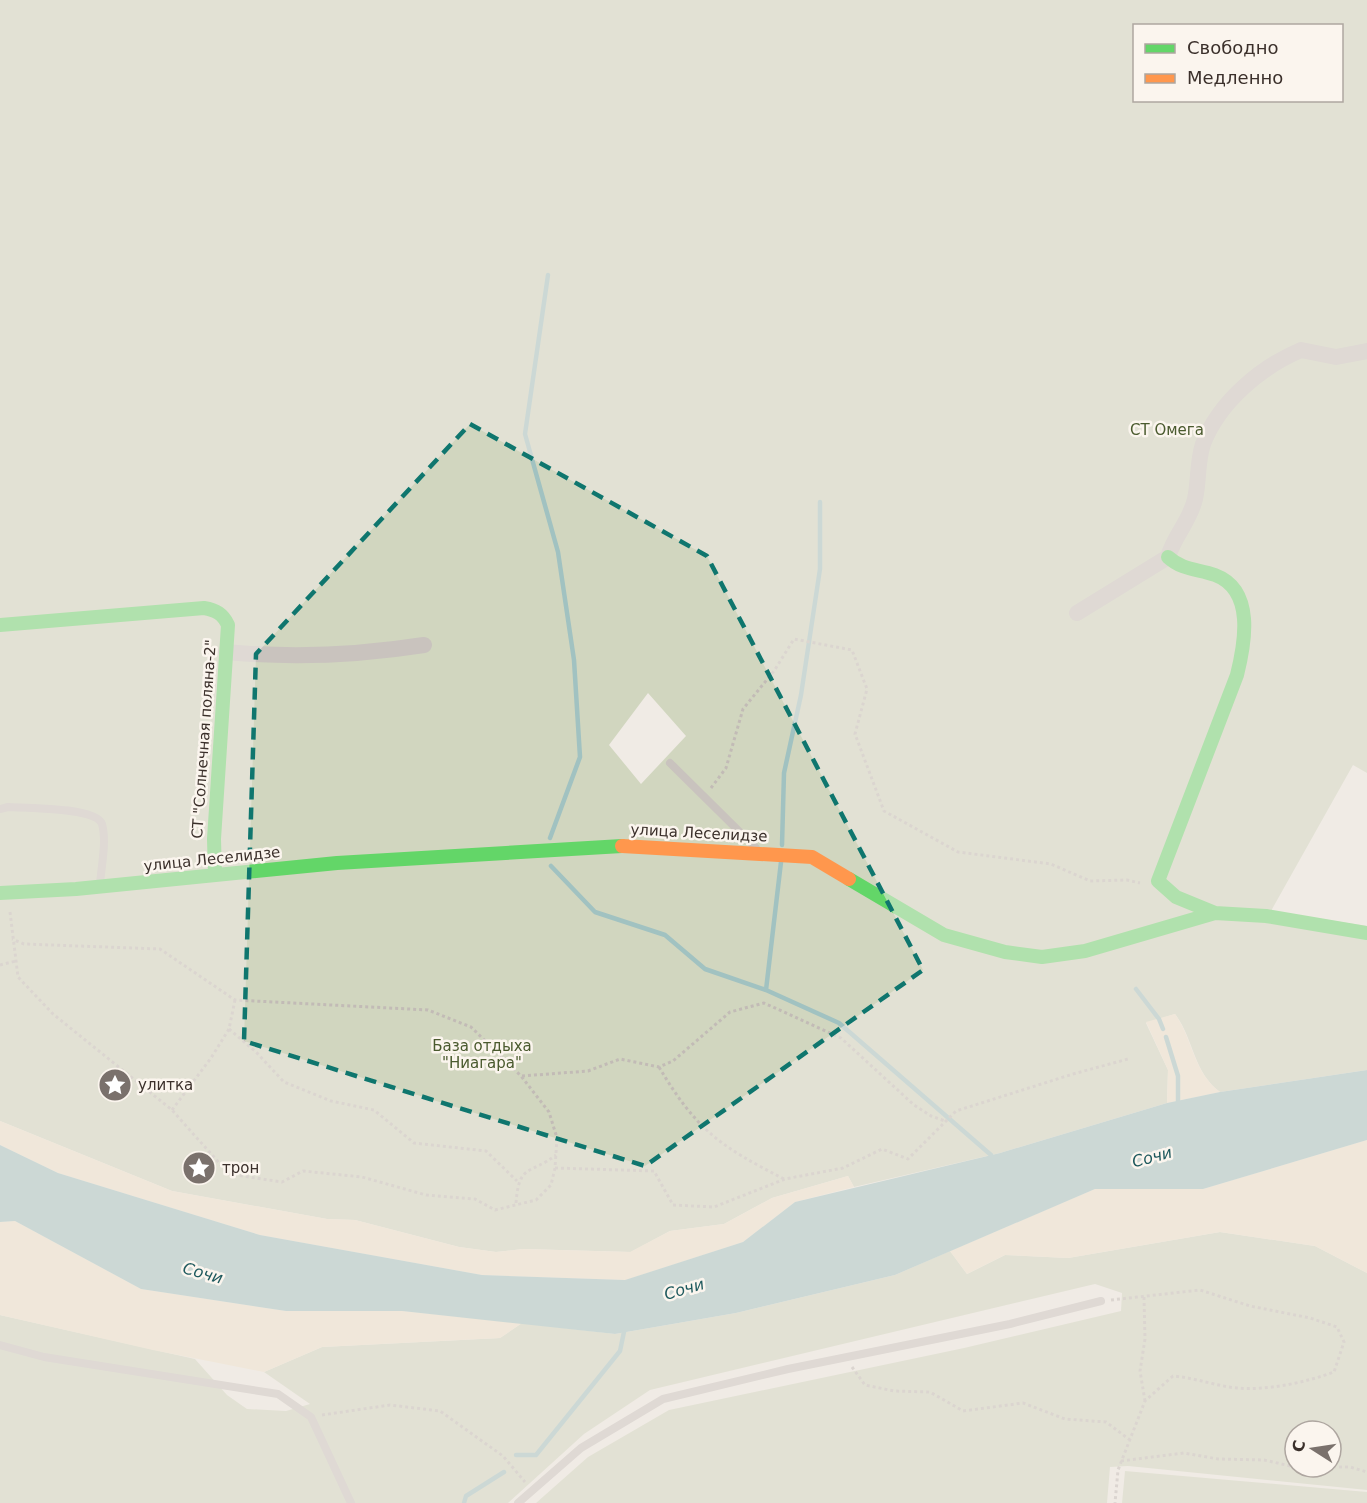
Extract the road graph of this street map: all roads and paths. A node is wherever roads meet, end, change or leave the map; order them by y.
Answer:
1 (1367, 351) edge
2 (1168, 557) junction
3 (1077, 613) dead end
4 (0, 625) edge
5 (424, 645) dead end
6 (226, 652) junction
7 (670, 763) dead end
8 (704, 797) junction
9 (0, 809) edge
10 (761, 852) junction
11 (215, 875) junction
12 (100, 886) junction
13 (1164, 890) junction
14 (4, 892) edge
15 (1215, 913) junction
16 (1367, 933) edge
17 (12, 939) junction
18 (16, 961) junction
19 (0, 965) edge
20 (235, 1000) junction
21 (229, 1029) junction
22 (1128, 1059) dead end
23 (659, 1067) junction
24 (521, 1076) junction
25 (172, 1110) junction
26 (945, 1121) junction
27 (556, 1155) junction
28 (555, 1168) junction
29 (785, 1179) junction
30 (518, 1181) junction
31 (516, 1203) junction
32 (1144, 1297) junction
33 (1101, 1301) joint
34 (0, 1345) edge
35 (845, 1358) junction
36 (1144, 1401) junction
37 (311, 1417) junction
38 (1130, 1440) junction
39 (1121, 1461) junction
40 (1283, 1464) edge
41 (1343, 1467) edge
42 (1367, 1472) edge
43 (533, 1489) junction
44 (351, 1503) edge
45 (518, 1503) edge
46 (1115, 1503) edge

1 - 2 street
2 - 3 street
2 - 13 street
4 - 6 street, СТ "Солнечная поляна-2"
5 - 6 street
6 - 11 street, СТ "Солнечная поляна-2"
7 - 8 lane
8 - 10 lane
8 - 13 path
9 - 12 lane
10 - 11 street, улица Леселидзе
10 - 15 street, улица Леселидзе
11 - 12 street, улица Леселидзе
12 - 14 street, улица Леселидзе
13 - 15 street
14 - 17 path
15 - 16 street, улица Леселидзе
17 - 18 path
17 - 20 path
18 - 19 path
18 - 25 path
20 - 21 path
20 - 24 path
21 - 25 path
21 - 30 path
22 - 26 path
23 - 24 path
23 - 26 path
23 - 29 path
24 - 27 path
25 - 31 path
26 - 29 path
27 - 28 path
27 - 30 path
28 - 29 path
28 - 31 path
30 - 31 path
32 - 33 path
32 - 36 path
32 - 36 path
33 - 35 lane
34 - 37 lane
35 - 38 path
35 - 43 lane
36 - 38 path
37 - 43 path
37 - 44 lane
38 - 39 path
39 - 40 path
39 - 46 path
41 - 42 path
43 - 45 lane

